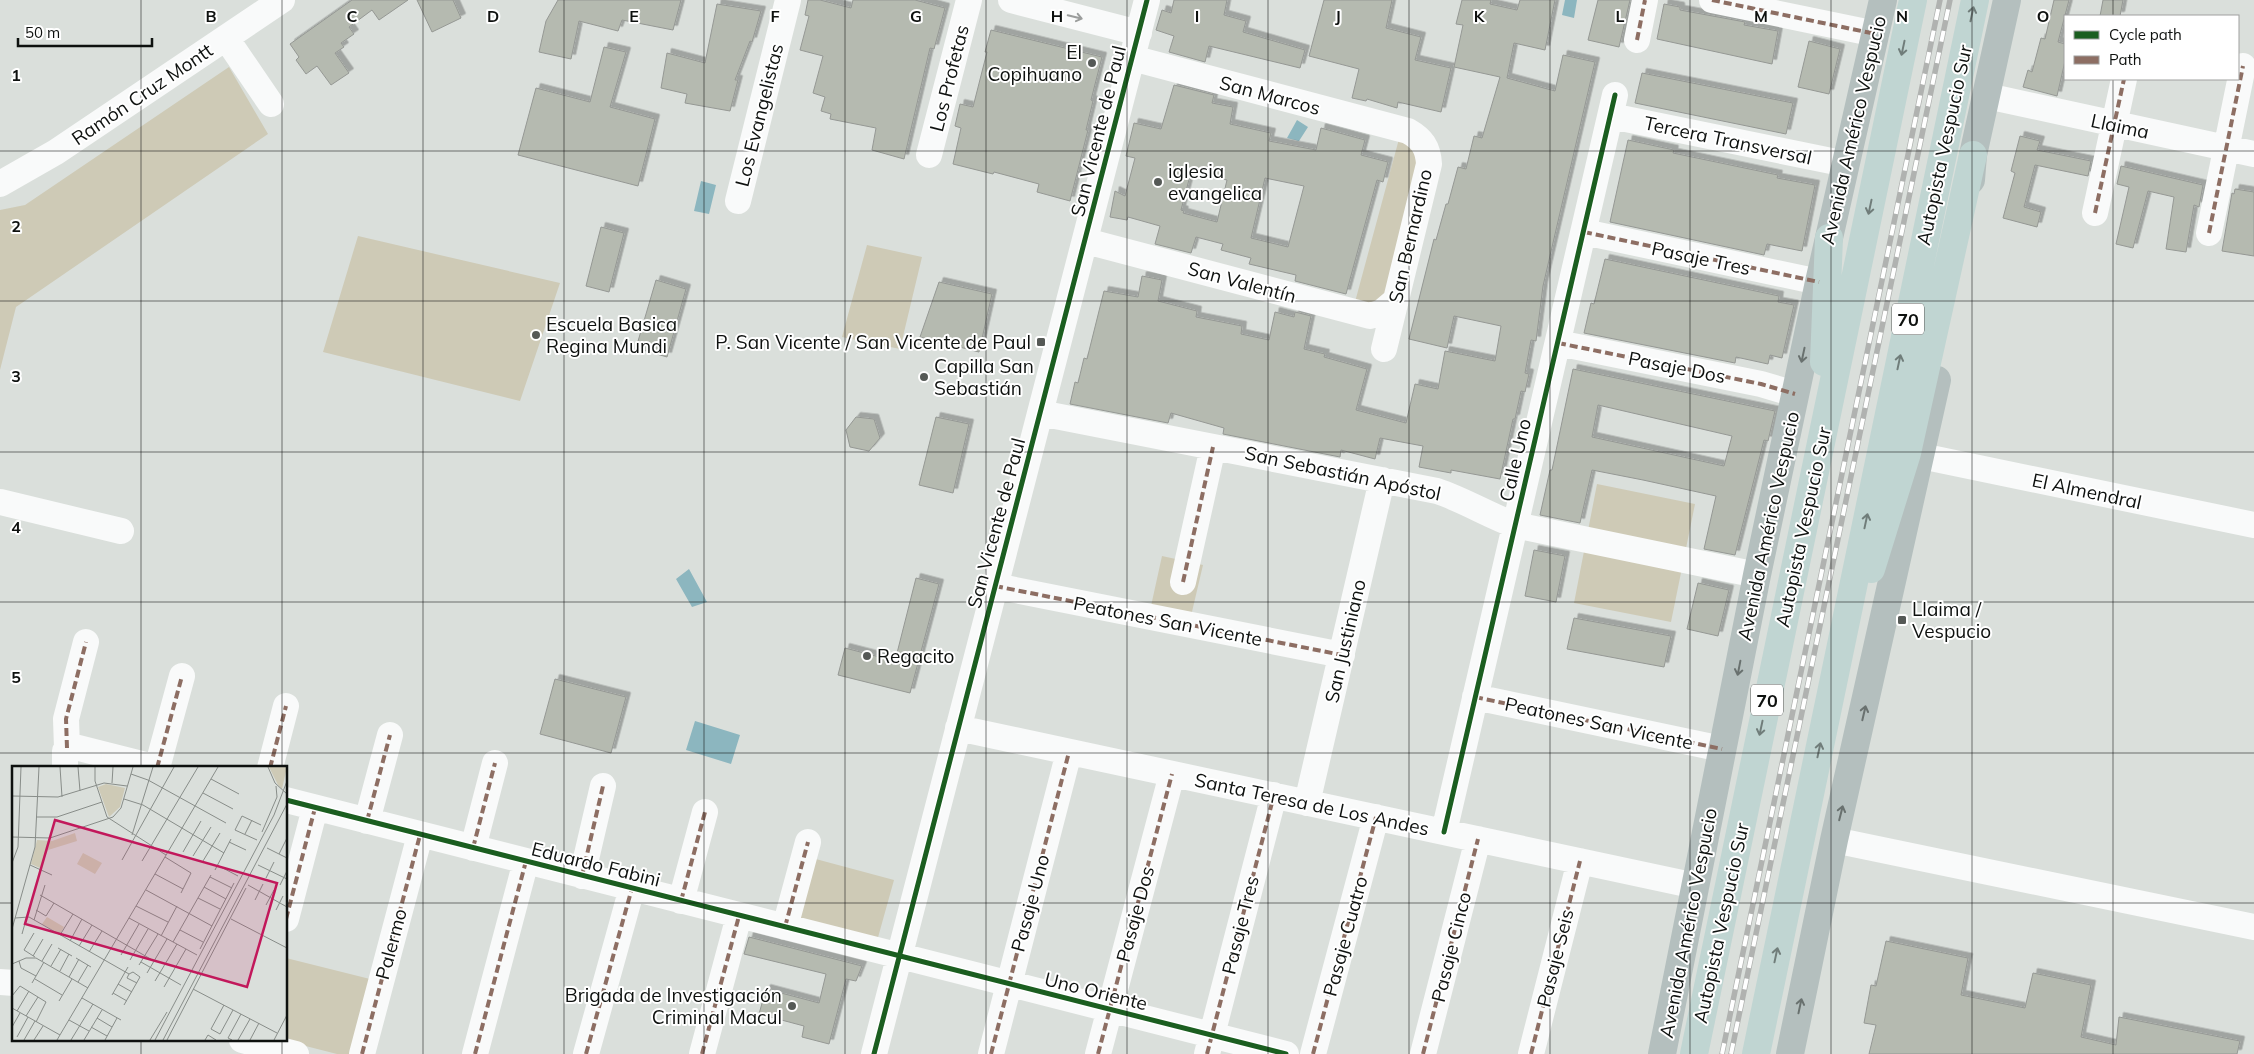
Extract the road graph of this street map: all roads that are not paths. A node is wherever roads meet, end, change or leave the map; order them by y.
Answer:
1 (282, 0) edge
2 (788, 0) edge
3 (969, 0) edge
4 (1011, 0) edge
5 (1147, 0) edge
6 (1645, 0) edge
7 (1712, 0) edge
8 (1883, 0) edge
9 (1913, 0) edge
10 (1975, 0) edge
11 (2007, 0) edge
12 (1138, 33) junction
13 (1876, 34) junction
14 (226, 38) junction
15 (1637, 40) dead end
16 (1132, 58) junction
17 (2243, 66) dead end
18 (2124, 80) edge
19 (1987, 96) junction
20 (270, 104) dead end
21 (1613, 106) joint
22 (2114, 125) junction
23 (1408, 131) joint
24 (2226, 149) junction
25 (2254, 154) edge
26 (929, 155) dead end
27 (1973, 155) junction
28 (1846, 164) junction
29 (0, 184) edge
30 (738, 201) dead end
31 (2095, 212) dead end
32 (1584, 232) junction
33 (2209, 234) dead end
34 (1829, 238) junction
35 (1086, 241) junction
36 (1818, 282) junction
37 (1395, 301) junction
38 (1558, 343) junction
39 (1384, 349) dead end
40 (1795, 394) junction
41 (1040, 413) junction
42 (1821, 440) junction
43 (1212, 447) junction
44 (1921, 456) junction
45 (1382, 480) junction
46 (0, 502) edge
47 (1515, 525) junction
48 (2254, 525) edge
49 (121, 531) dead end
50 (1757, 575) junction
51 (1183, 582) dead end
52 (994, 586) junction
53 (1842, 637) junction
54 (86, 642) dead end
55 (1342, 655) junction
56 (182, 676) dead end
57 (1475, 697) junction
58 (286, 706) dead end
59 (958, 728) junction
60 (390, 735) dead end
61 (1722, 750) junction
62 (1069, 752) junction
63 (66, 758) edge
64 (495, 763) dead end
65 (149, 766) edge
66 (158, 766) edge
67 (271, 766) edge
68 (1172, 774) junction
69 (603, 786) dead end
70 (1274, 795) junction
71 (288, 801) edge
72 (1307, 803) junction
73 (315, 808) junction
74 (705, 812) dead end
75 (1376, 818) junction
76 (367, 821) junction
77 (1444, 832) junction
78 (420, 835) junction
79 (1478, 839) junction
80 (1834, 840) junction
81 (808, 842) dead end
82 (473, 848) junction
83 (1580, 861) junction
84 (526, 862) junction
85 (582, 876) junction
86 (1696, 886) junction
87 (632, 888) junction
88 (681, 901) junction
89 (288, 911) edge
90 (739, 916) junction
91 (786, 927) junction
92 (2254, 927) edge
93 (899, 956) junction
94 (1009, 984) junction
95 (1110, 1010) junction
96 (250, 1042) edge
97 (1209, 1045) edge
98 (296, 1054) edge
99 (362, 1054) edge
100 (475, 1054) edge
101 (586, 1054) edge
102 (702, 1054) edge
103 (874, 1054) edge
104 (991, 1054) edge
105 (1098, 1054) edge
106 (1286, 1054) edge
107 (1314, 1054) edge
108 (1423, 1054) edge
109 (1530, 1054) edge
110 (1662, 1054) edge
111 (1694, 1054) edge
112 (1756, 1054) edge
113 (1790, 1054) edge

1 - 14 street, Ramón Cruz Montt
2 - 30 street, Los Evangelistas
3 - 26 street, Los Profetas
4 -> 12 street
5 - 12 street, San Vicente de Paul
6 - 15 street
7 - 13 street
8 - 13 main road, Avenida Américo Vespucio
9 -> 42 highway, Autopista Vespucio Sur / 70
53 -> 10 highway, Autopista Vespucio Sur / 70
11 - 19 main road
12 - 16 street, San Vicente de Paul
13 - 28 main road, Avenida Américo Vespucio
14 - 20 street
14 - 29 street, Ramón Cruz Montt
16 - 23 street, San Marcos
16 - 35 street, San Vicente de Paul
17 - 24 street
18 - 22 street
19 - 22 street, Llaima
19 - 27 main road
21 - 28 street, Tercera Transversal
21 - 32 street, Calle Uno
22 - 24 street, Llaima
22 - 31 street
23 - 37 street, San Bernardino
24 - 25 street, Llaima
24 - 33 street
27 - 44 main road
27 - 53 highway
28 - 34 main road, Avenida Américo Vespucio
32 - 36 street, Pasaje Tres
32 - 38 street, Calle Uno
34 - 36 main road, Avenida Américo Vespucio
34 - 42 highway
35 - 37 street, San Valentín
35 - 41 street, San Vicente de Paul
36 -> 40 main road, Avenida Américo Vespucio
37 - 39 street, San Bernardino
38 - 40 street, Pasaje Dos
38 - 47 street, Calle Uno
40 - 50 main road, Avenida Américo Vespucio
41 - 43 street, San Sebastián Apóstol
41 - 52 street, San Vicente de Paul
42 -> 111 highway, Autopista Vespucio Sur / 70
43 - 45 street, San Sebastián Apóstol
43 - 51 street
44 - 48 street, El Almendral
80 -> 44 main road
45 - 47 street, San Sebastián Apóstol
45 - 55 street, San Justiniano
46 - 49 street
47 - 50 street, San Sebastián Apóstol
47 - 57 street, Calle Uno
50 -> 61 main road, Avenida Américo Vespucio
52 - 55 street, Peatones San Vicente
52 - 59 street, San Vicente de Paul
112 -> 53 highway, Autopista Vespucio Sur / 70
54 - 63 street
55 - 72 street, San Justiniano
56 - 66 street
57 - 61 street, Peatones San Vicente
57 - 77 street, Calle Uno
58 - 67 street
59 - 62 street, Santa Teresa de Los Andes
59 - 93 street, San Vicente de Paul
60 - 76 street
61 - 86 main road, Avenida Américo Vespucio
62 - 68 street, Santa Teresa de Los Andes
62 - 94 street, Pasaje Uno
63 - 65 street
64 - 82 street
68 - 70 street, Santa Teresa de Los Andes
68 - 95 street, Pasaje Dos
69 - 85 street
70 - 72 street, Santa Teresa de Los Andes
70 - 97 street, Pasaje Tres
71 - 73 street, Eduardo Fabini
72 - 75 street, Santa Teresa de Los Andes
73 - 76 street, Eduardo Fabini
73 - 89 street
74 - 88 street
75 - 77 street, Santa Teresa de Los Andes
75 - 107 street, Pasaje Cuatro
76 - 78 street, Eduardo Fabini
77 - 79 street, Santa Teresa de Los Andes
78 - 82 street, Eduardo Fabini
78 - 99 street, Palermo
79 - 83 street, Santa Teresa de Los Andes
79 - 108 street, Pasaje Cinco
80 - 92 street
113 -> 80 main road
81 - 91 street
82 - 84 street, Eduardo Fabini
83 - 86 street, Santa Teresa de Los Andes
83 - 109 street, Pasaje Seis
84 - 85 street, Eduardo Fabini
84 - 100 street
85 - 87 street, Eduardo Fabini
86 - 110 main road, Avenida Américo Vespucio
87 - 88 street, Eduardo Fabini
87 - 101 street
88 - 90 street, Eduardo Fabini
90 - 91 street, Eduardo Fabini
90 - 102 street
91 - 93 street, Eduardo Fabini
93 - 94 street, Uno Oriente
93 - 103 street, San Vicente de Paul
94 - 95 street, Uno Oriente
94 - 104 street, Pasaje Uno
95 - 97 street, Uno Oriente
95 - 105 street, Pasaje Dos
96 - 98 street
97 - 106 street, Uno Oriente

